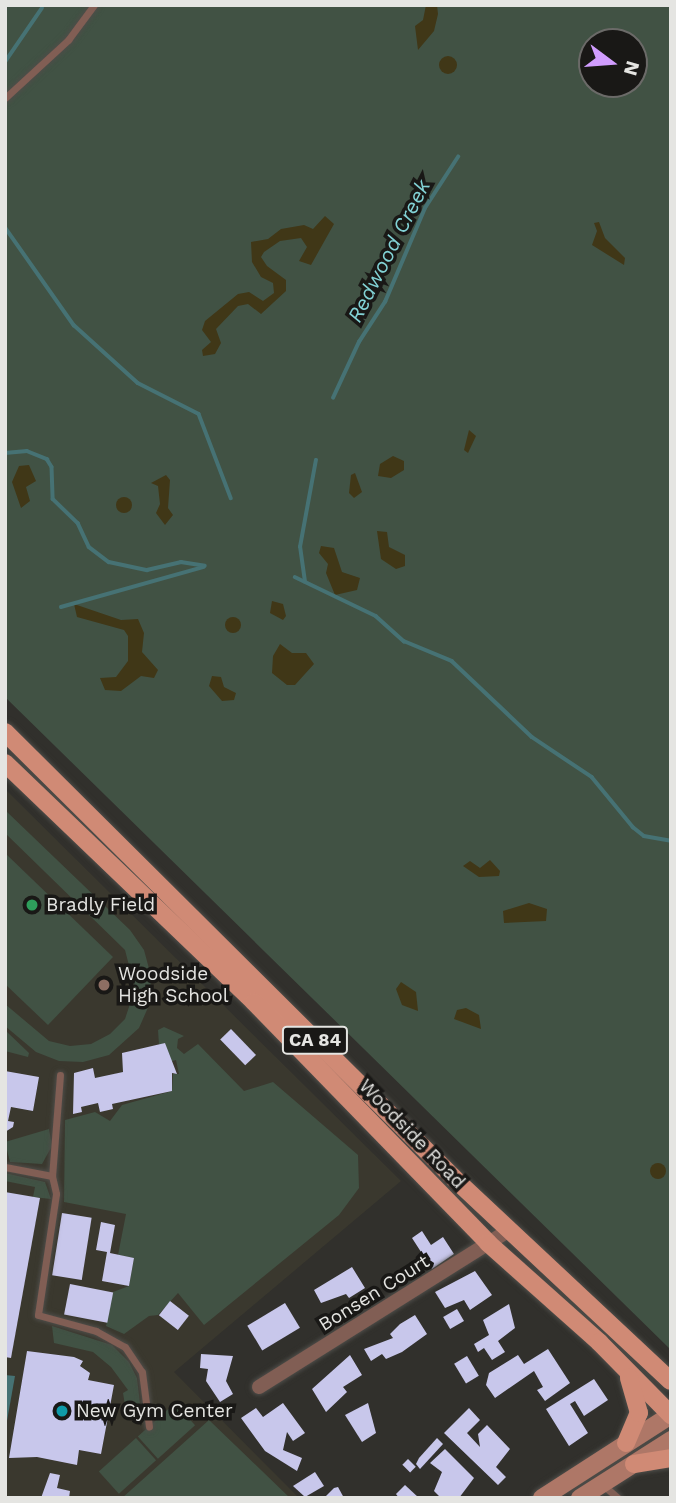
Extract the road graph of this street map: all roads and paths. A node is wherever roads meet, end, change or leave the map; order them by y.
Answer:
1 (94, 5) edge
2 (5, 97) edge
3 (5, 732) edge
4 (5, 763) edge
5 (60, 1075) dead end
6 (5, 1167) edge
7 (52, 1176) junction
8 (509, 1230) junction
9 (488, 1243) junction
10 (626, 1370) junction
11 (671, 1381) edge
12 (259, 1387) dead end
13 (671, 1415) edge
14 (149, 1427) dead end
15 (671, 1440) edge
16 (626, 1443) junction
17 (671, 1458) edge
18 (634, 1464) junction
19 (602, 1484) junction
20 (542, 1498) edge
21 (580, 1498) edge
22 (618, 1498) edge

1 - 2 lane
3 - 8 main road, Woodside Road / CA 84
4 - 9 main road, Woodside Road / CA 84
5 - 7 lane
6 - 7 lane
7 - 14 lane
8 - 9 street, Bonsen Court
8 - 11 main road, Woodside Road / CA 84
9 - 10 main road, Woodside Road / CA 84
9 - 12 street, Bonsen Court
10 - 13 main road, Woodside Road / CA 84
10 - 16 main road
13 - 16 main road
15 - 18 main road
16 - 20 main road
17 - 18 main road
18 - 19 main road
19 - 21 main road
19 - 22 lane

